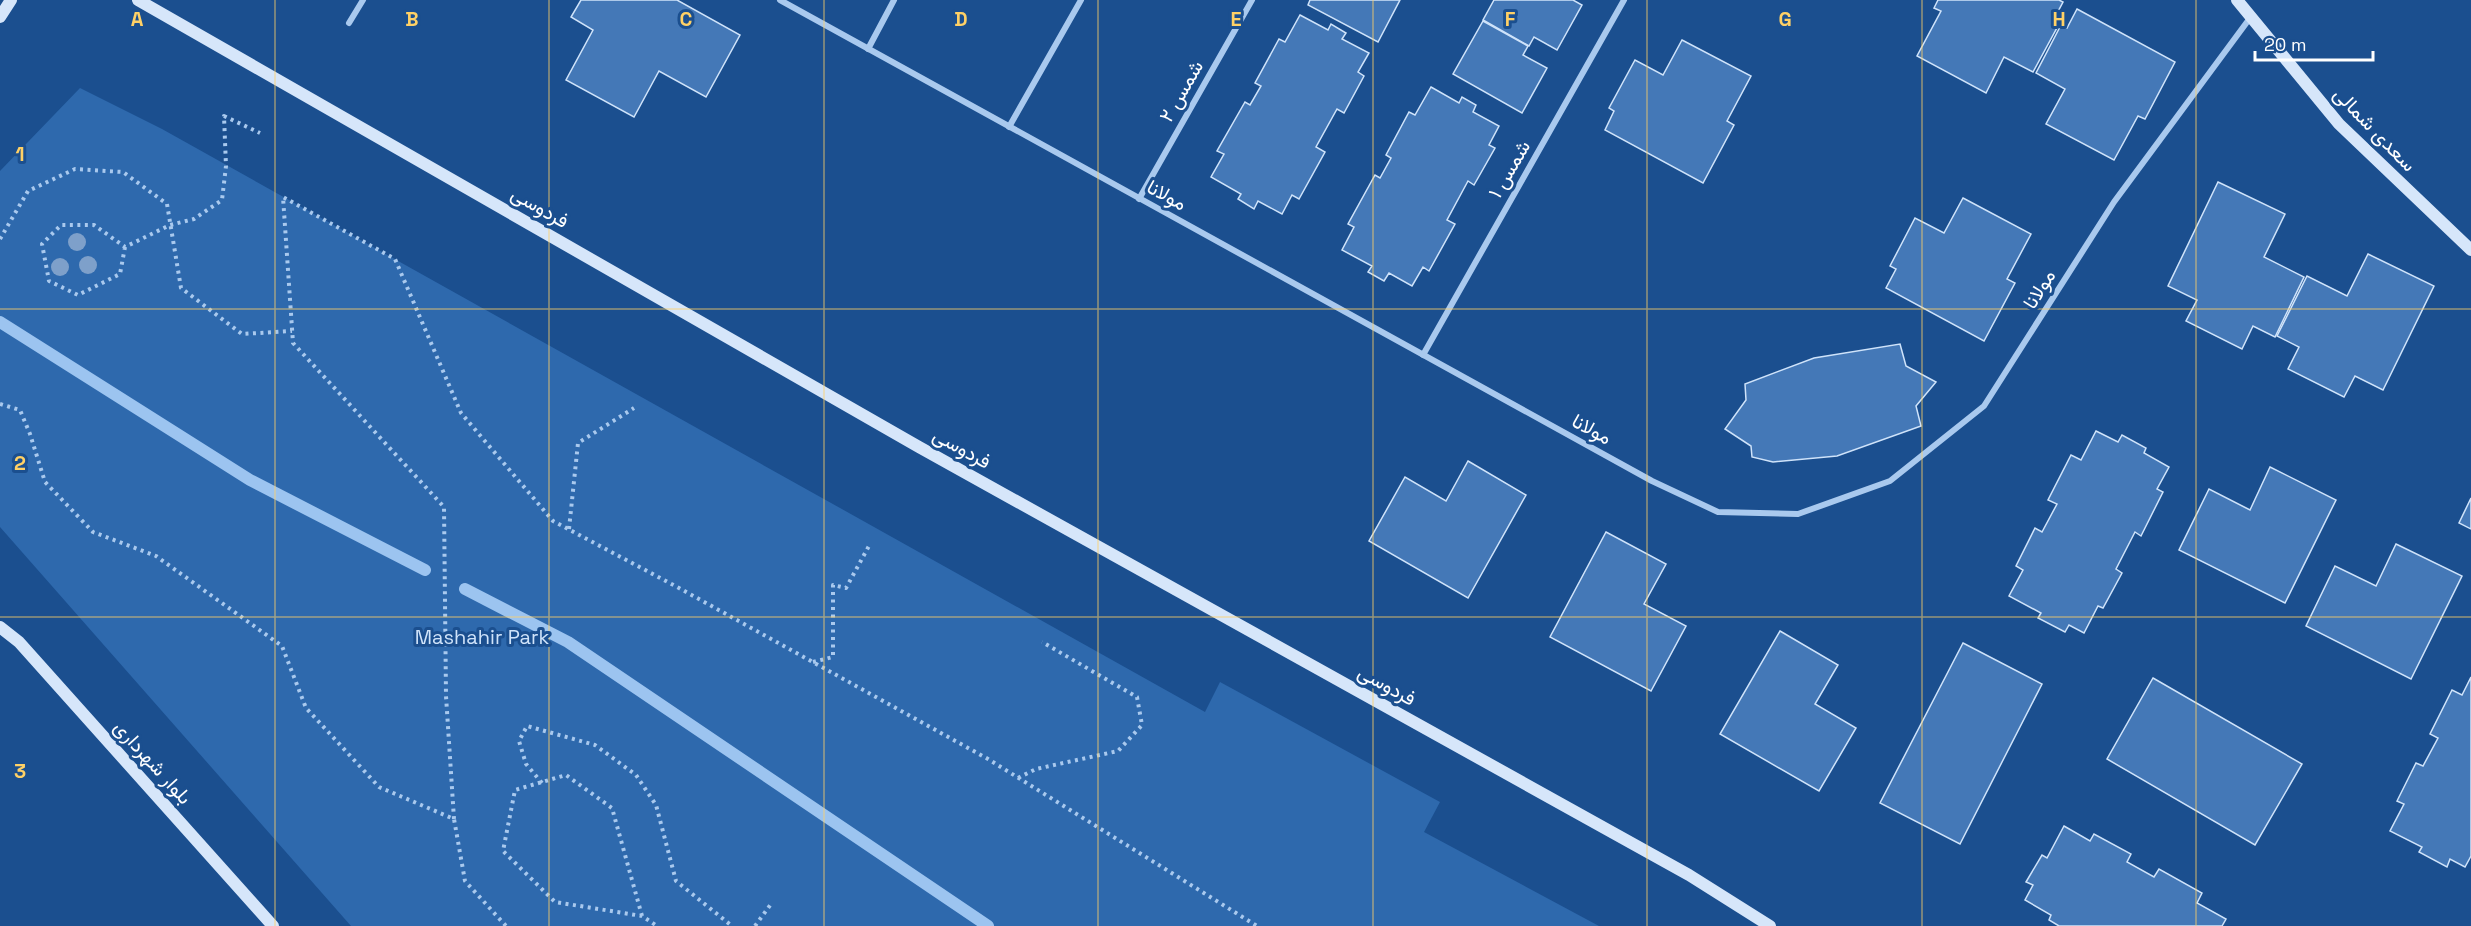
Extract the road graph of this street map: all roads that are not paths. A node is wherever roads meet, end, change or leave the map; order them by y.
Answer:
1 (11, 0) edge
2 (138, 0) edge
3 (363, 0) edge
4 (780, 0) edge
5 (894, 0) edge
6 (1081, 0) edge
7 (1252, 0) edge
8 (1624, 0) edge
9 (2237, 0) edge
10 (0, 17) edge
11 (2250, 18) junction
12 (349, 23) dead end
13 (868, 49) junction
14 (1009, 127) junction
15 (1139, 199) junction
16 (2471, 250) edge
17 (1423, 355) junction
18 (0, 627) edge
19 (273, 926) edge
20 (1770, 926) edge

1 - 10 main road
2 - 20 main road, فردوسی
3 - 12 street
4 - 13 street, مولانا
5 - 13 street
6 - 14 street
7 - 15 street, شمس ۲
8 - 17 street, شمس ۱
9 - 11 main road, سعدی شمالی
11 - 16 main road, سعدی شمالی
11 - 17 street, مولانا
13 - 14 street, مولانا
14 - 15 street, مولانا
15 - 17 street, مولانا
18 - 19 main road, بلوار شهرداری

